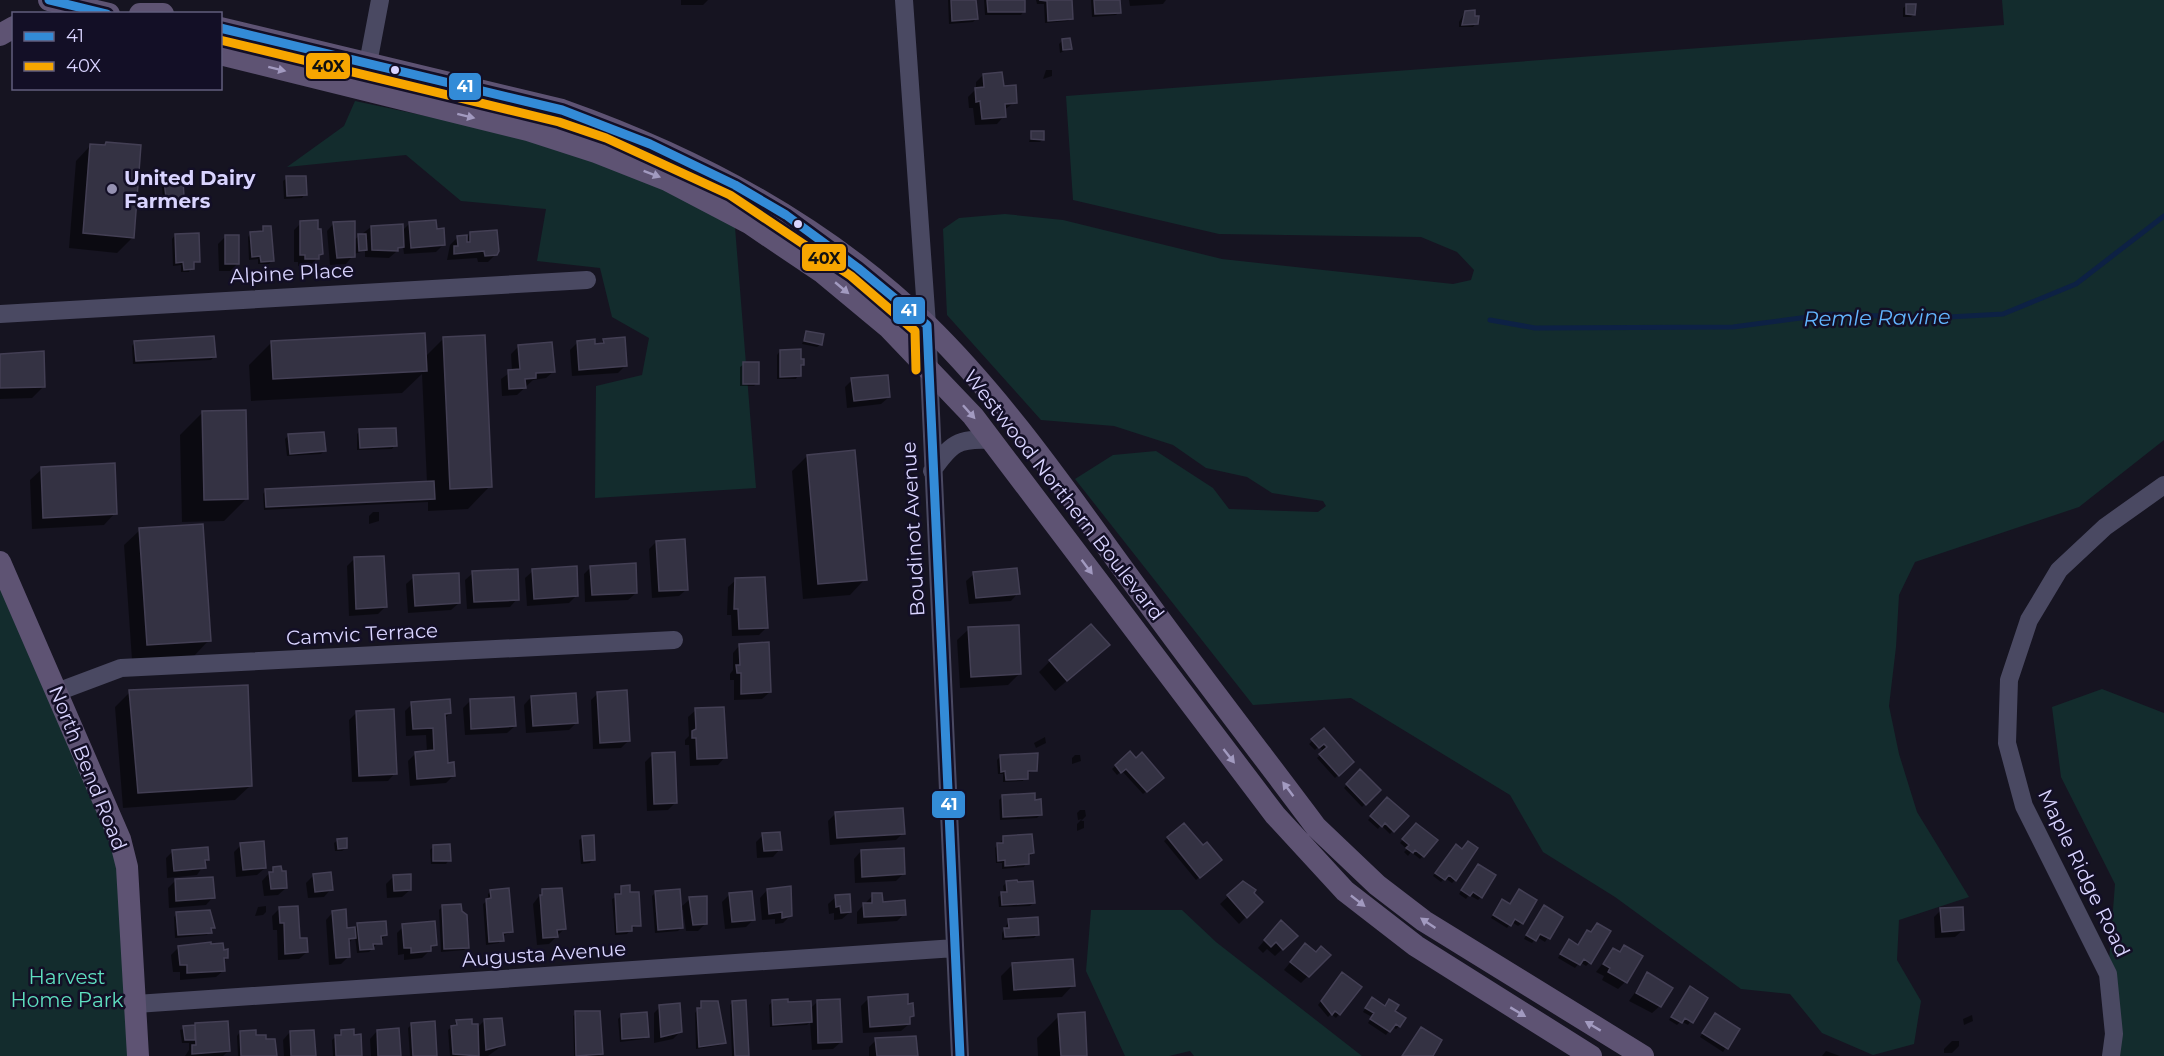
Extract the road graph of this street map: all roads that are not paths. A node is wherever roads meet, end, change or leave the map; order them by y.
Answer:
1 (380, 0) edge
2 (904, 0) edge
3 (48, 4) edge
4 (97, 12) edge
5 (222, 28) edge
6 (222, 55) edge
7 (369, 62) junction
8 (363, 90) junction
9 (587, 280) dead end
10 (0, 314) edge
11 (927, 325) junction
12 (928, 370) junction
13 (991, 440) junction
14 (932, 471) junction
15 (2164, 485) edge
16 (0, 562) edge
17 (674, 640) dead end
18 (57, 692) junction
19 (1216, 694) junction
20 (1193, 710) junction
21 (955, 948) junction
22 (136, 1004) junction
23 (138, 1056) edge
24 (960, 1056) edge
25 (1591, 1056) edge
26 (1643, 1056) edge
27 (2111, 1056) edge

1 - 7 street
2 - 11 street, Boudinot Avenue
3 - 4 main road
5 - 7 main road, Westwood Northern Boulevard
6 -> 8 main road, Westwood Northern Boulevard
7 - 8 street
7 - 11 main road, Westwood Northern Boulevard
8 -> 12 main road, Westwood Northern Boulevard
9 - 10 street, Alpine Place
11 - 12 street, Boudinot Avenue
11 - 19 main road, Westwood Northern Boulevard
12 -> 13 main road, Westwood Northern Boulevard
12 - 14 street, Boudinot Avenue
13 - 14 street
13 -> 20 main road, Westwood Northern Boulevard
14 - 21 street, Boudinot Avenue
15 - 27 street, Maple Ridge Road
16 - 18 main road, North Bend Road
17 - 18 street, Camvic Terrace
18 - 22 main road, North Bend Road
19 - 20 main road
26 -> 19 main road, Westwood Northern Boulevard
20 -> 25 main road, Westwood Northern Boulevard
21 - 22 street, Augusta Avenue
21 - 24 street, Boudinot Avenue
22 - 23 main road, North Bend Road

